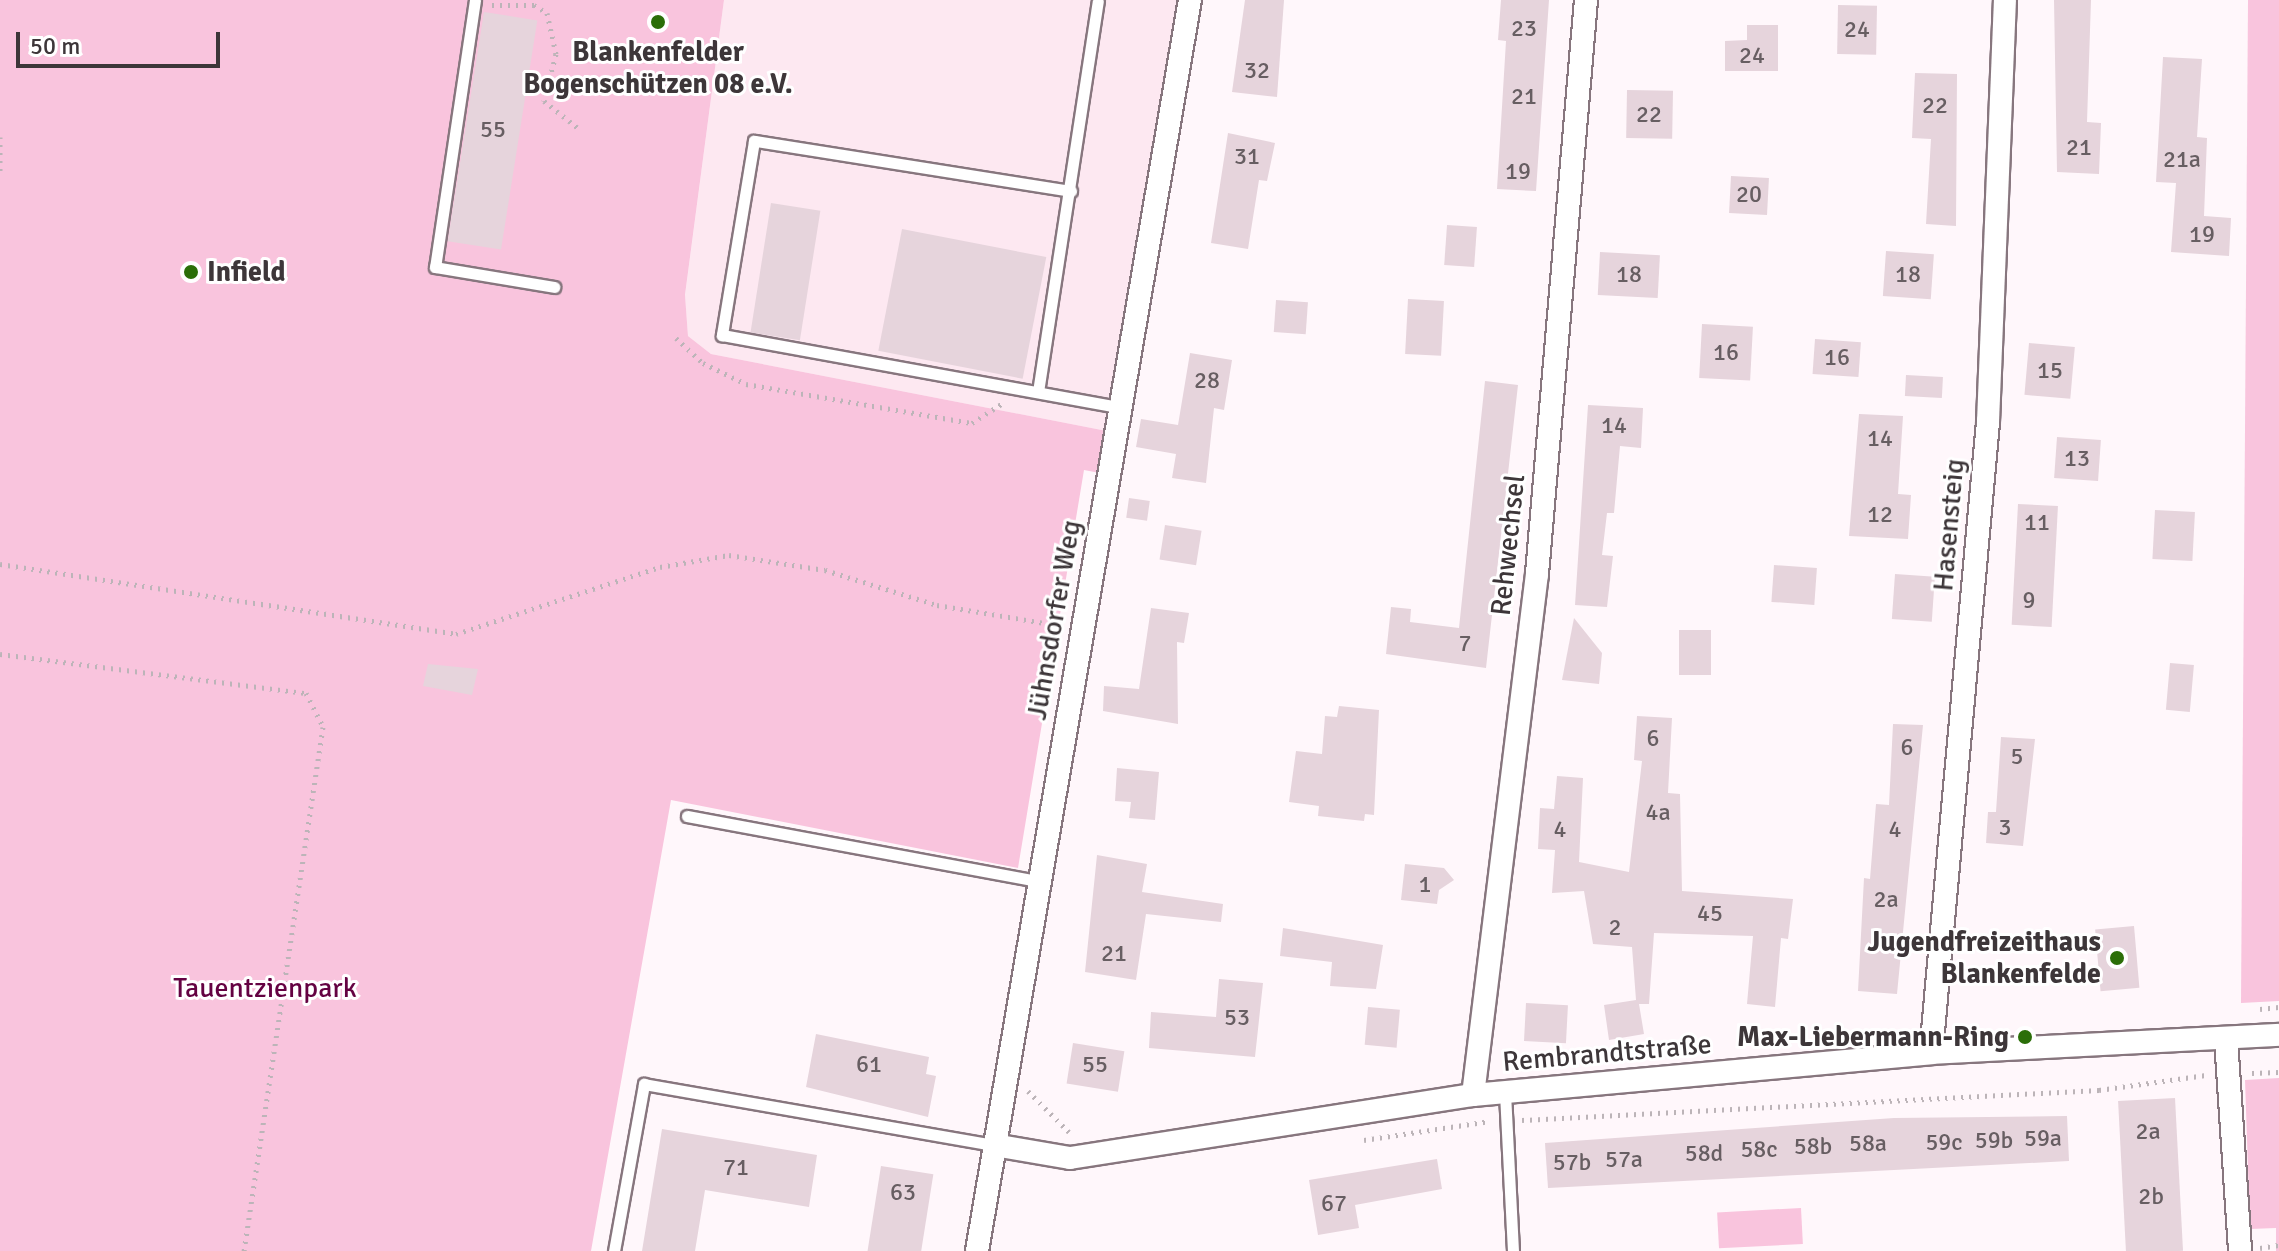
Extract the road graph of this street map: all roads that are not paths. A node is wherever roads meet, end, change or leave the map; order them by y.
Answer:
1 (1190, 0) edge
2 (1586, 0) edge
3 (2005, 0) edge
4 (1098, 2) dead end
5 (475, 4) edge
6 (1071, 191) junction
7 (554, 287) dead end
8 (1038, 392) junction
9 (1120, 407) junction
10 (687, 816) dead end
11 (1038, 881) junction
12 (2279, 1035) edge
13 (2226, 1039) junction
14 (1931, 1053) junction
15 (1505, 1093) junction
16 (1473, 1095) junction
17 (994, 1145) junction
18 (614, 1251) edge
19 (977, 1251) edge
20 (1513, 1251) edge
21 (2240, 1251) edge

1 - 9 street, Jühnsdorfer Weg
2 - 16 street, Rehwechsel
3 - 14 street, Hasensteig
4 - 6 lane
5 - 7 lane
6 - 8 lane
6 - 8 lane
8 - 9 lane
9 - 11 street, Jühnsdorfer Weg
10 - 11 lane
11 - 17 street, Jühnsdorfer Weg
12 - 13 street, Rembrandtstraße
13 - 14 street, Rembrandtstraße
13 - 21 street
14 - 15 street, Rembrandtstraße
15 - 16 street, Rembrandtstraße
15 - 20 lane
16 - 17 street, Rembrandtstraße
17 - 18 lane
17 - 19 street, Jühnsdorfer Weg

